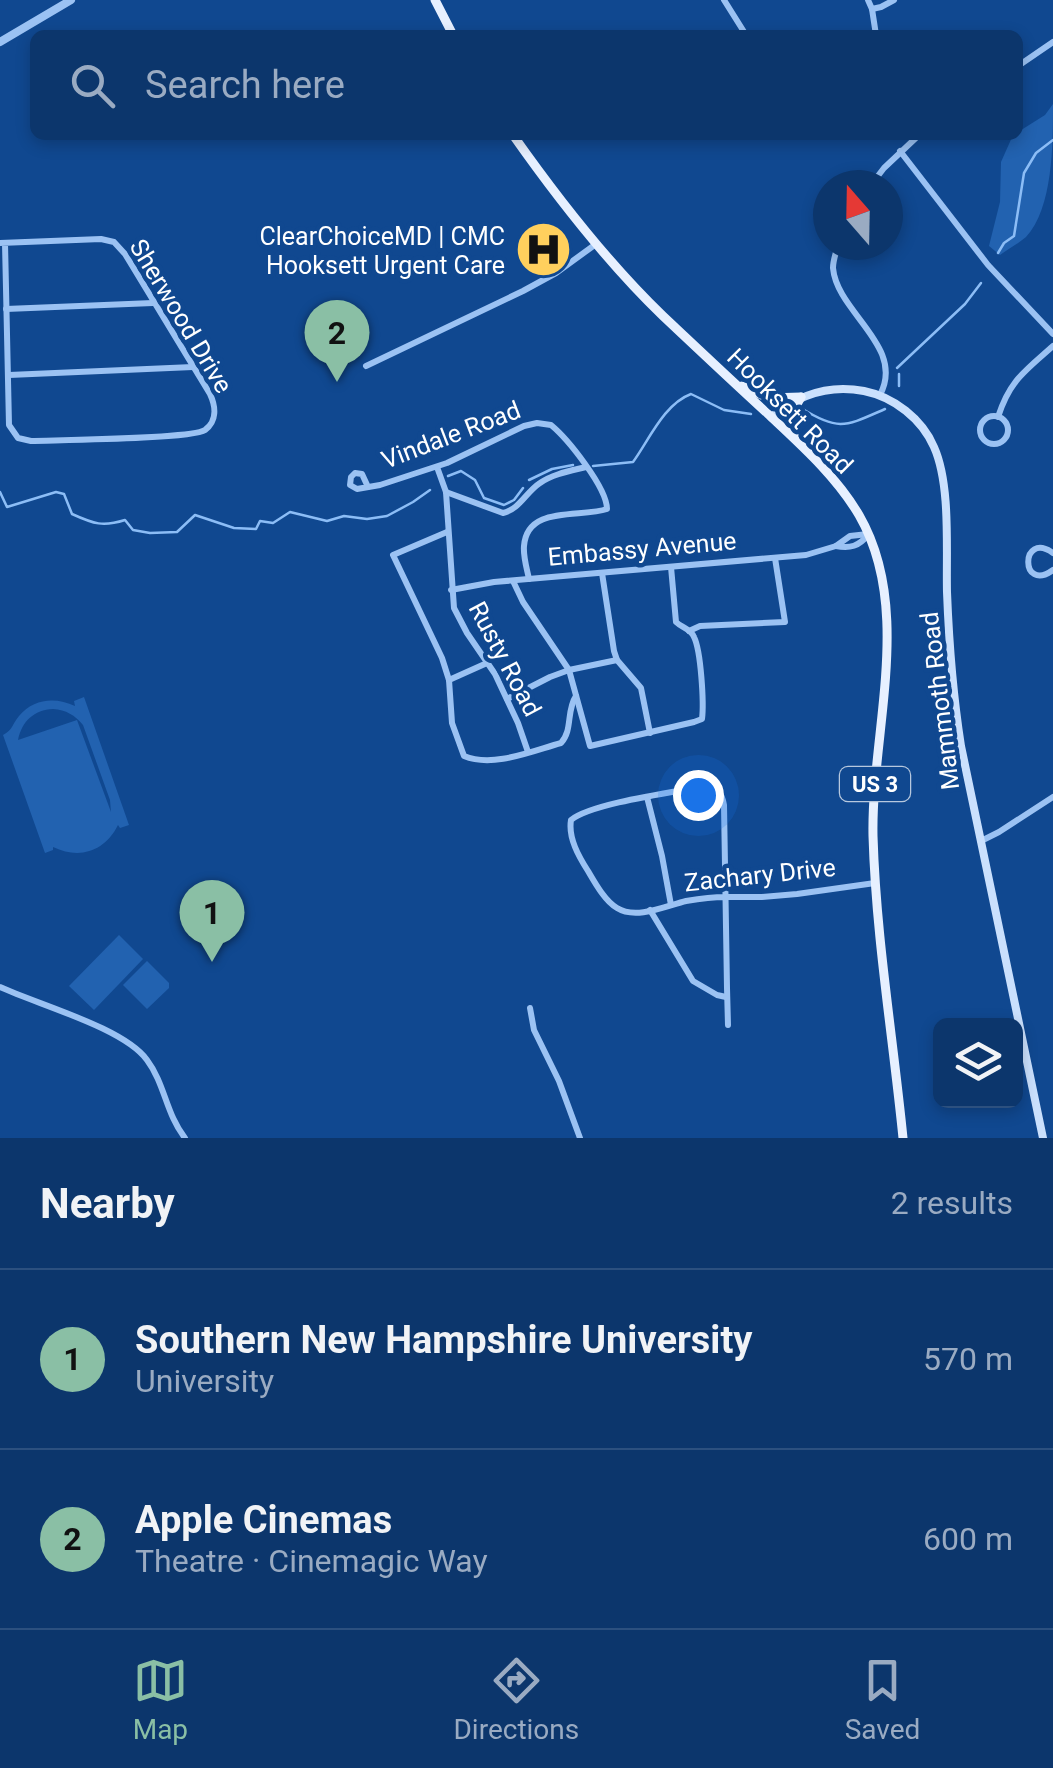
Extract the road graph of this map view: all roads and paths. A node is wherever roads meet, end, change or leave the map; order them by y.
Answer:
1 (71, 0) edge
2 (435, 0) edge
3 (724, 0) edge
4 (868, 0) edge
5 (894, 0) edge
6 (872, 10) junction
7 (450, 30) edge
8 (743, 30) edge
9 (875, 30) edge
10 (0, 42) edge
11 (1053, 42) edge
12 (1023, 63) edge
13 (517, 140) edge
14 (913, 140) edge
15 (900, 151) junction
16 (883, 170) edge
17 (2, 243) edge
18 (597, 243) junction
19 (833, 260) edge
20 (154, 304) junction
21 (6, 309) junction
22 (1053, 334) edge
23 (1053, 346) edge
24 (366, 366) dead end
25 (194, 367) junction
26 (8, 376) junction
27 (735, 383) junction
28 (880, 396) junction
29 (801, 397) junction
30 (998, 417) junction
31 (771, 418) junction
32 (794, 439) junction
33 (586, 466) junction
34 (437, 467) junction
35 (368, 487) dead end
36 (446, 492) junction
37 (447, 532) junction
38 (869, 534) junction
39 (1053, 552) edge
40 (774, 558) junction
41 (671, 567) junction
42 (1053, 570) edge
43 (602, 573) junction
44 (528, 579) junction
45 (513, 580) junction
46 (451, 590) junction
47 (689, 631) junction
48 (617, 660) junction
49 (488, 662) junction
50 (568, 670) junction
51 (449, 680) junction
52 (576, 696) junction
53 (507, 699) junction
54 (650, 732) junction
55 (528, 752) junction
56 (1053, 797) edge
57 (647, 798) junction
58 (981, 841) junction
59 (875, 882) junction
60 (725, 896) junction
61 (670, 905) junction
62 (650, 910) junction
63 (0, 986) edge
64 (726, 997) junction
65 (530, 1008) dead end
66 (728, 1026) dead end
67 (185, 1138) edge
68 (580, 1138) edge
69 (902, 1138) edge
70 (1042, 1138) edge

1 - 10 street
2 - 7 main road
3 - 8 street
4 - 6 street
5 - 6 street
6 - 9 street
11 - 12 street
13 - 18 main road, Hooksett Road / US 3
14 - 15 street
15 - 16 street
15 - 22 street
17 - 20 street, Sherwood Drive
17 - 21 street, Sherwood Drive
18 - 24 street
18 - 27 main road, Hooksett Road / US 3
19 - 28 street
20 - 21 street
20 - 25 street, Sherwood Drive
21 - 26 street, Sherwood Drive
23 - 30 street
25 - 26 street
25 - 26 street, Sherwood Drive
27 - 29 main road
27 - 31 main road, Hooksett Road / US 3
28 - 29 main road, Mammoth Road
28 - 58 main road, Mammoth Road
29 - 31 main road, Mammoth Road
29 - 32 main road
30 - 30 street
31 - 32 main road, Hooksett Road / US 3
32 - 38 main road, Hooksett Road / US 3
33 - 34 street, Vindale Road
33 - 36 street
33 - 44 street, Vindale Road
34 - 35 street, Vindale Road
34 - 36 street, Rusty Road
36 - 37 street, Rusty Road
37 - 46 street, Rusty Road
37 - 51 street
38 - 40 street, Embassy Avenue
38 - 59 main road, Hooksett Road / US 3
39 - 42 street
40 - 41 street, Embassy Avenue
40 - 47 street
41 - 43 street, Embassy Avenue
41 - 47 street
43 - 44 street, Embassy Avenue
43 - 48 street
44 - 45 street, Embassy Avenue
45 - 46 street, Embassy Avenue
45 - 50 street
46 - 49 street, Rusty Road
47 - 54 street
48 - 50 street
48 - 54 street
49 - 51 street
49 - 53 street, Rusty Road
50 - 52 street
50 - 53 street
51 - 55 street
52 - 54 street
52 - 55 street
53 - 55 street, Rusty Road
56 - 58 street
57 - 60 street
57 - 61 street
57 - 62 street
58 - 70 main road, Mammoth Road
59 - 60 street, Zachary Drive
59 - 69 main road, Hooksett Road / US 3
60 - 61 street, Zachary Drive
60 - 64 street
61 - 62 street, Zachary Drive
62 - 64 street
63 - 67 street
64 - 66 street
65 - 68 street

